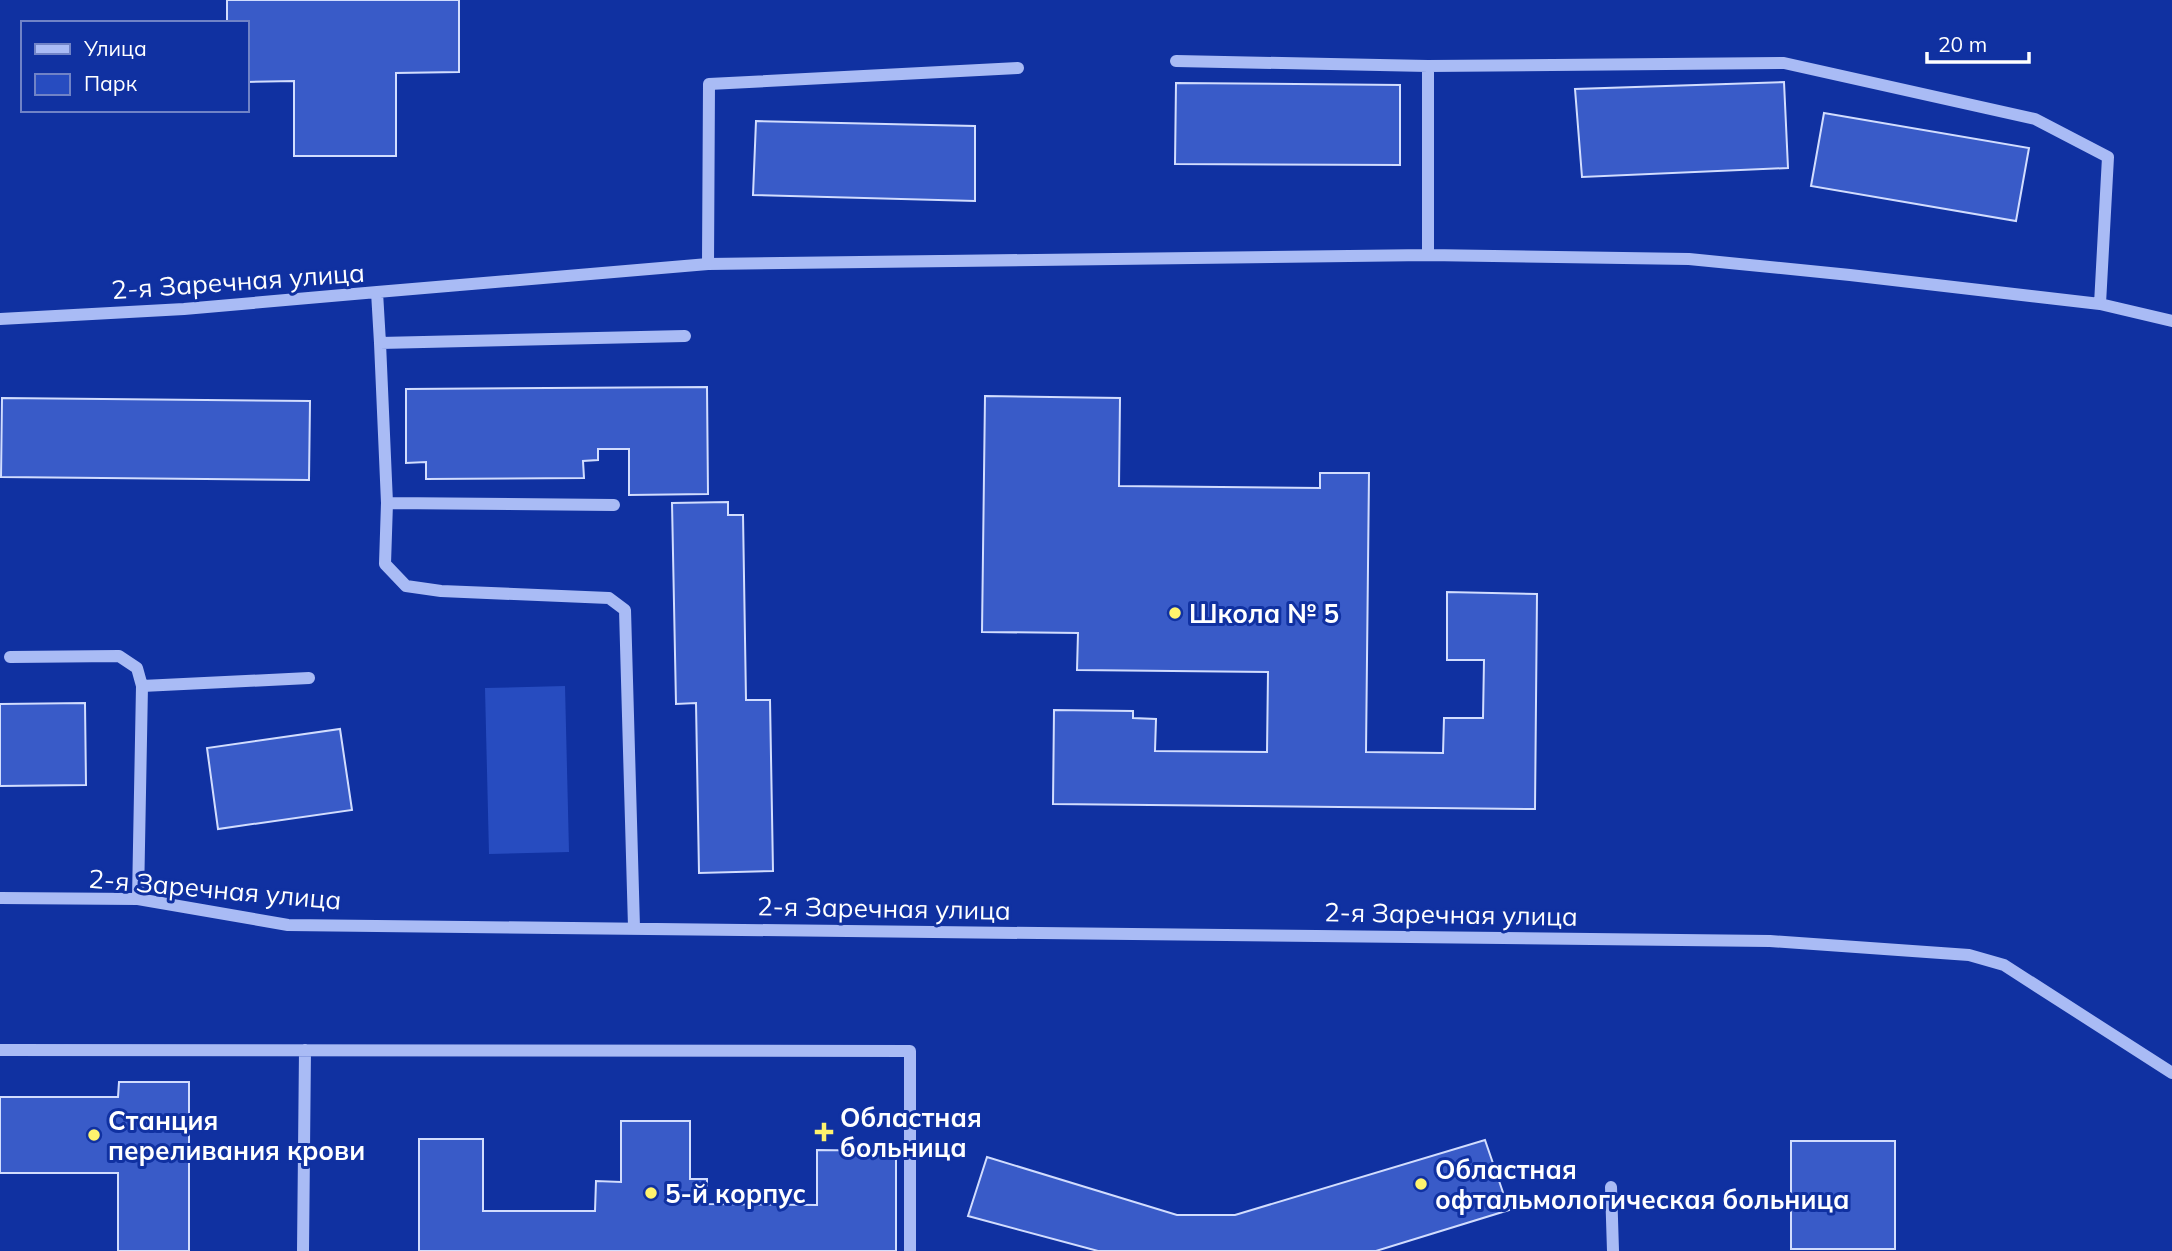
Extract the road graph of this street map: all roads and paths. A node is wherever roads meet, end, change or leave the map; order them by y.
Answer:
1 (1176, 61) dead end
2 (1428, 66) junction
3 (1018, 68) dead end
4 (1428, 255) junction
5 (708, 264) junction
6 (377, 292) junction
7 (2100, 304) junction
8 (0, 319) edge
9 (2172, 321) edge
10 (685, 337) dead end
11 (380, 342) junction
12 (387, 503) junction
13 (614, 505) dead end
14 (10, 657) dead end
15 (309, 678) dead end
16 (142, 686) junction
17 (0, 898) edge
18 (138, 899) junction
19 (634, 927) junction
20 (0, 1050) edge
21 (304, 1050) junction
22 (2172, 1073) edge
23 (1611, 1187) dead end
24 (303, 1251) edge
25 (911, 1251) edge
26 (1612, 1251) edge

1 - 2 street
2 - 4 street
2 - 7 street
3 - 5 street
4 - 5 street
4 - 7 street
5 - 6 street
6 - 8 street, 2-я Заречная улица
6 - 11 street, 2-я Заречная улица
7 - 9 street
10 - 11 street
11 - 12 street, 2-я Заречная улица
12 - 13 street
12 - 19 street, 2-я Заречная улица
14 - 16 street
15 - 16 street
16 - 18 street
17 - 18 street, 2-я Заречная улица
18 - 19 street, 2-я Заречная улица
19 - 22 street, 2-я Заречная улица
20 - 21 street
21 - 24 street
21 - 25 street
23 - 26 street

